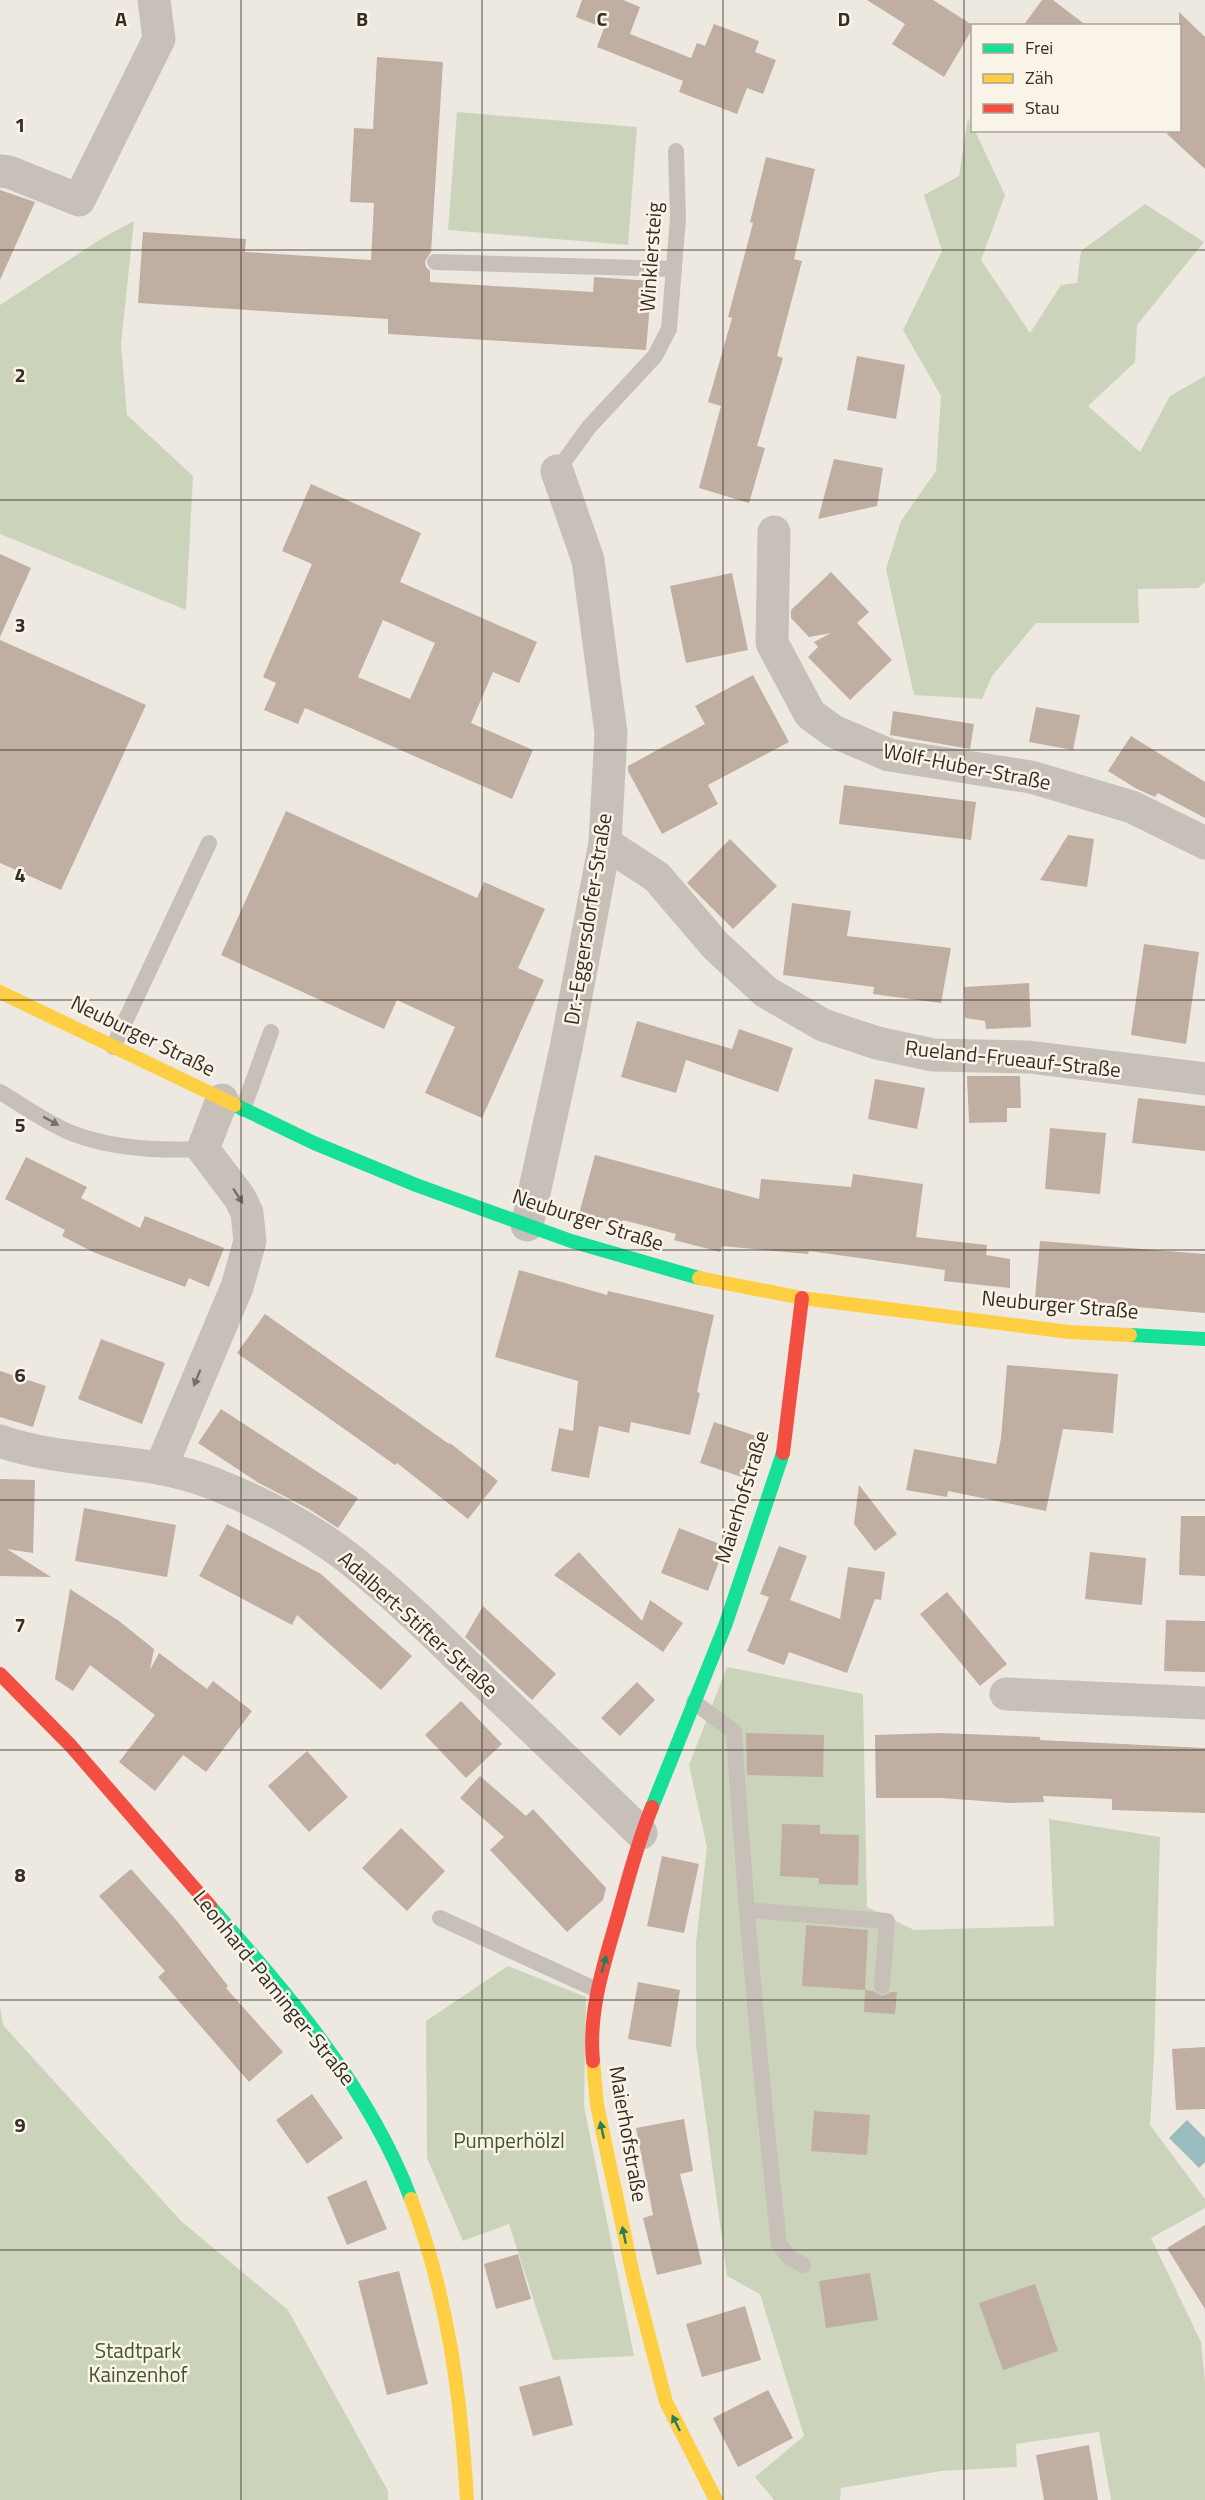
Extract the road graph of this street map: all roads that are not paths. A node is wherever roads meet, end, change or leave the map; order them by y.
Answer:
1 (154, 0) edge
2 (676, 151) dead end
3 (0, 171) edge
4 (435, 262) dead end
5 (674, 269) junction
6 (558, 471) joint
7 (774, 532) dead end
8 (209, 843) dead end
9 (604, 843) junction
10 (1205, 843) edge
11 (0, 992) edge
12 (271, 1032) dead end
13 (113, 1047) junction
14 (1205, 1078) edge
15 (0, 1092) edge
16 (233, 1104) junction
17 (203, 1149) junction
18 (527, 1226) junction
19 (802, 1298) junction
20 (1205, 1339) edge
21 (0, 1441) edge
22 (161, 1467) junction
23 (0, 1674) edge
24 (1006, 1694) dead end
25 (694, 1702) junction
26 (1205, 1703) edge
27 (641, 1833) junction
28 (747, 1910) junction
29 (440, 1918) dead end
30 (882, 1986) dead end
31 (597, 1990) junction
32 (803, 2265) dead end
33 (467, 2500) edge
34 (716, 2500) edge

1 - 3 street
2 - 5 lane, Winklersteig
4 - 5 lane
5 - 6 lane, Winklersteig
6 - 9 street, Dr.-Eggersdorfer-Straße
7 - 10 street, Wolf-Huber-Straße
8 - 13 lane
9 - 14 street, Rueland-Frueauf-Straße
9 - 18 street, Dr.-Eggersdorfer-Straße
11 - 13 street, Neuburger Straße
12 - 16 lane
13 - 16 street, Neuburger Straße
15 -> 17 lane
16 - 17 street
16 - 18 street, Neuburger Straße
17 -> 22 street
18 - 19 street, Neuburger Straße
19 - 20 street, Neuburger Straße
19 - 25 street, Maierhofstraße
21 - 22 street, Adalbert-Stifter-Straße
22 - 27 street, Adalbert-Stifter-Straße
23 - 33 street, Leonhard-Paminger-Straße
24 - 26 street
25 - 27 street, Maierhofstraße
25 - 28 lane
31 -> 27 street, Maierhofstraße
28 - 30 lane
28 - 32 lane
29 - 31 lane
34 -> 31 street, Maierhofstraße

